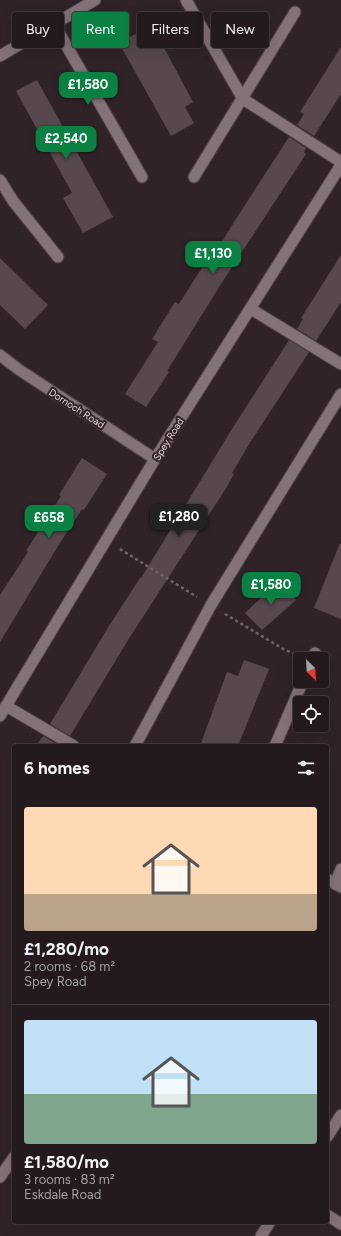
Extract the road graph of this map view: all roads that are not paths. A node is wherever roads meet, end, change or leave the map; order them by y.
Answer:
1 (95, 0) edge
2 (186, 0) edge
3 (295, 12) dead end
4 (64, 18) edge
5 (64, 41) edge
6 (14, 48) edge
7 (0, 56) edge
8 (243, 99) junction
9 (341, 162) edge
10 (341, 165) edge
11 (142, 177) dead end
12 (194, 177) dead end
13 (0, 180) edge
14 (58, 257) dead end
15 (251, 309) junction
16 (0, 355) edge
17 (341, 364) edge
18 (341, 394) edge
19 (155, 459) junction
20 (300, 688) edge
21 (6, 706) junction
22 (0, 716) edge
23 (71, 744) edge
24 (136, 744) edge
25 (277, 744) edge
26 (341, 869) edge
27 (334, 883) edge
28 (341, 1115) edge
29 (329, 1134) edge
30 (12, 1160) edge
31 (0, 1177) edge
32 (329, 1216) edge
33 (269, 1224) edge
34 (341, 1224) edge
35 (261, 1236) edge

1 - 4 street
2 - 8 street
3 - 8 street
5 - 11 street
6 - 7 street
8 - 9 street
8 - 12 street
10 - 15 street, Spey Road
13 - 14 street
15 - 17 street
15 - 19 street, Spey Road
16 - 19 street, Dornoch Road
18 - 24 street
19 - 21 street, Spey Road
20 - 25 street
21 - 22 street, Spey Road
21 - 23 street
26 - 27 street
28 - 29 street
30 - 31 street
32 - 34 street
33 - 35 street

